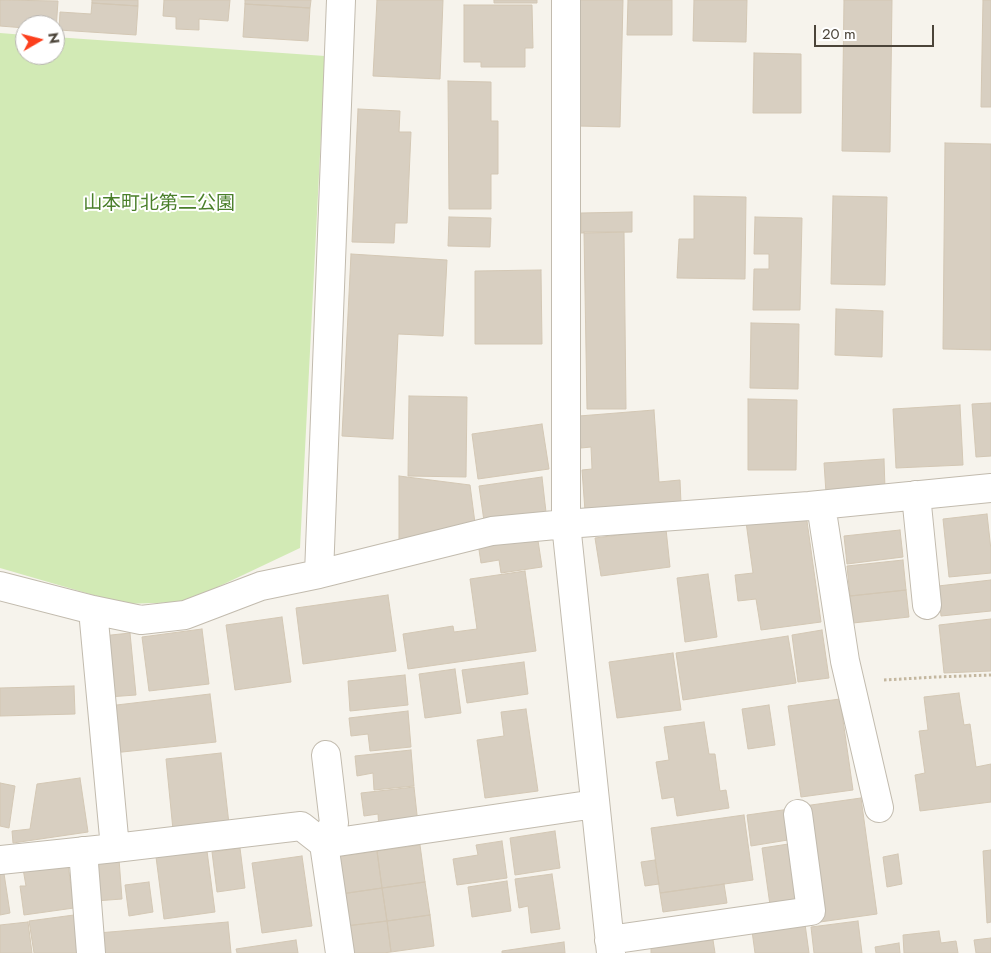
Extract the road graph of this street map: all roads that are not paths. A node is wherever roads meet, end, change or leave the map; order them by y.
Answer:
1 (341, 0) edge
2 (566, 0) edge
3 (991, 488) edge
4 (916, 495) junction
5 (821, 504) junction
6 (566, 524) junction
7 (319, 574) junction
8 (0, 586) edge
9 (927, 605) dead end
10 (93, 610) junction
11 (326, 755) dead end
12 (595, 804) junction
13 (879, 808) dead end
14 (798, 814) dead end
15 (324, 844) junction
16 (115, 848) junction
17 (84, 851) junction
18 (0, 860) edge
19 (610, 947) edge
20 (91, 953) edge
21 (340, 953) edge

1 - 7 street
2 - 6 street
3 - 4 street
4 - 5 street
4 - 9 street
5 - 6 street
5 - 13 street
6 - 7 street
6 - 12 street
7 - 10 street
8 - 10 street
10 - 16 street
11 - 15 street
12 - 15 street
12 - 19 street
14 - 19 street
15 - 16 street
15 - 21 street
16 - 17 street
17 - 18 street
17 - 20 street

